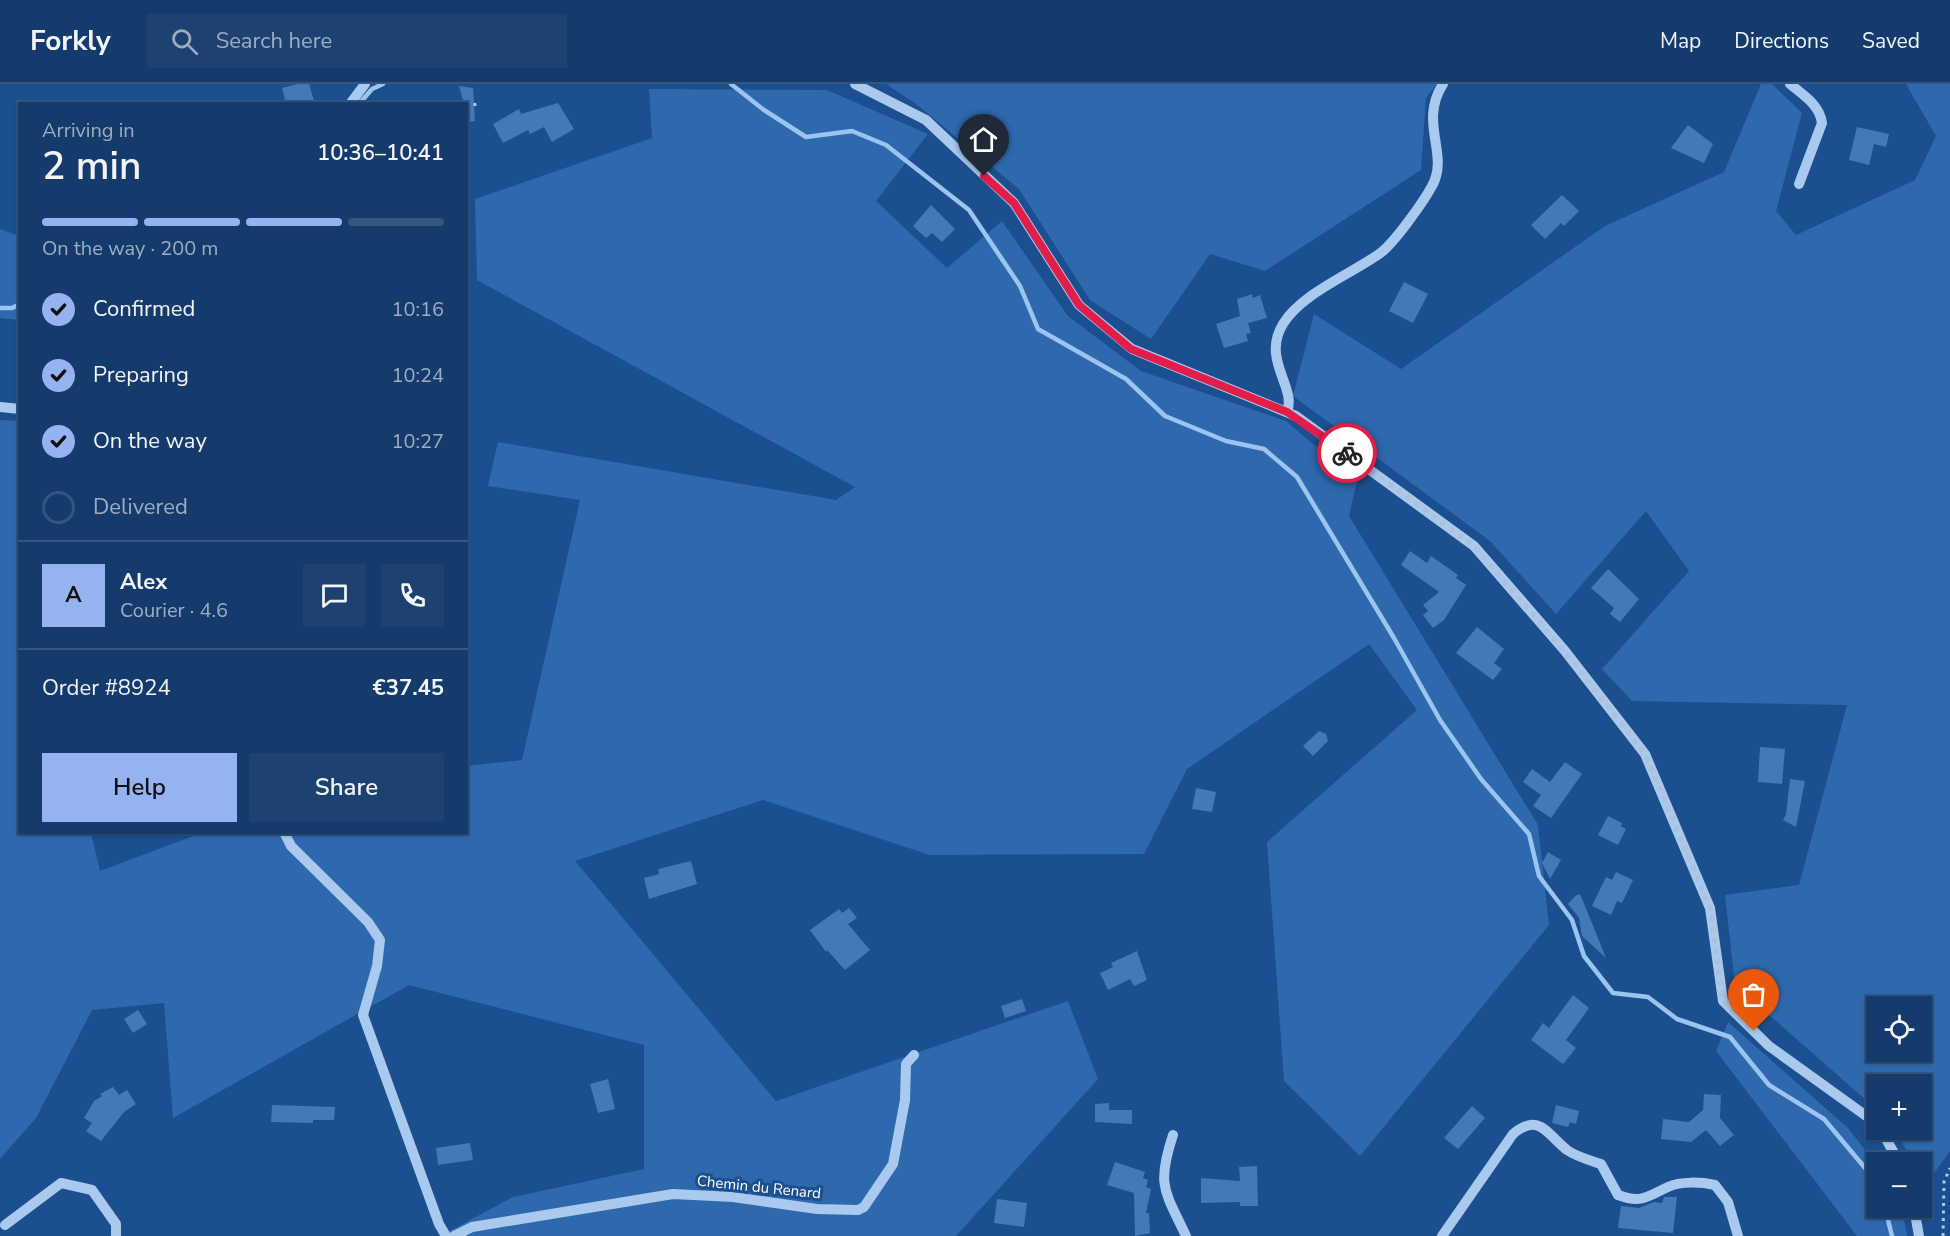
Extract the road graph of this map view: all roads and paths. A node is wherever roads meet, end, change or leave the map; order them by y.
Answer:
1 (365, 84) edge
2 (855, 84) edge
3 (1443, 84) edge
4 (1790, 84) edge
5 (352, 102) edge
6 (478, 104) dead end
7 (468, 106) edge
8 (1799, 184) dead end
9 (0, 407) edge
10 (18, 409) edge
11 (1287, 412) junction
12 (285, 834) edge
13 (914, 1055) dead end
14 (1866, 1116) edge
15 (1173, 1135) dead end
16 (1950, 1167) edge
17 (1916, 1218) edge
18 (5, 1225) dead end
19 (1442, 1235) edge
20 (116, 1236) edge
21 (446, 1236) edge
22 (454, 1236) edge
23 (1186, 1236) edge
24 (1738, 1236) edge
25 (1919, 1236) edge
26 (1943, 1236) edge

1 - 5 street
2 - 11 street
3 - 11 street
4 - 8 street
6 - 7 path
9 - 10 street
11 - 14 street
12 - 21 street
13 - 22 street, Chemin du Renard
15 - 23 street
16 - 26 path
17 - 25 street
18 - 20 street
19 - 24 street

